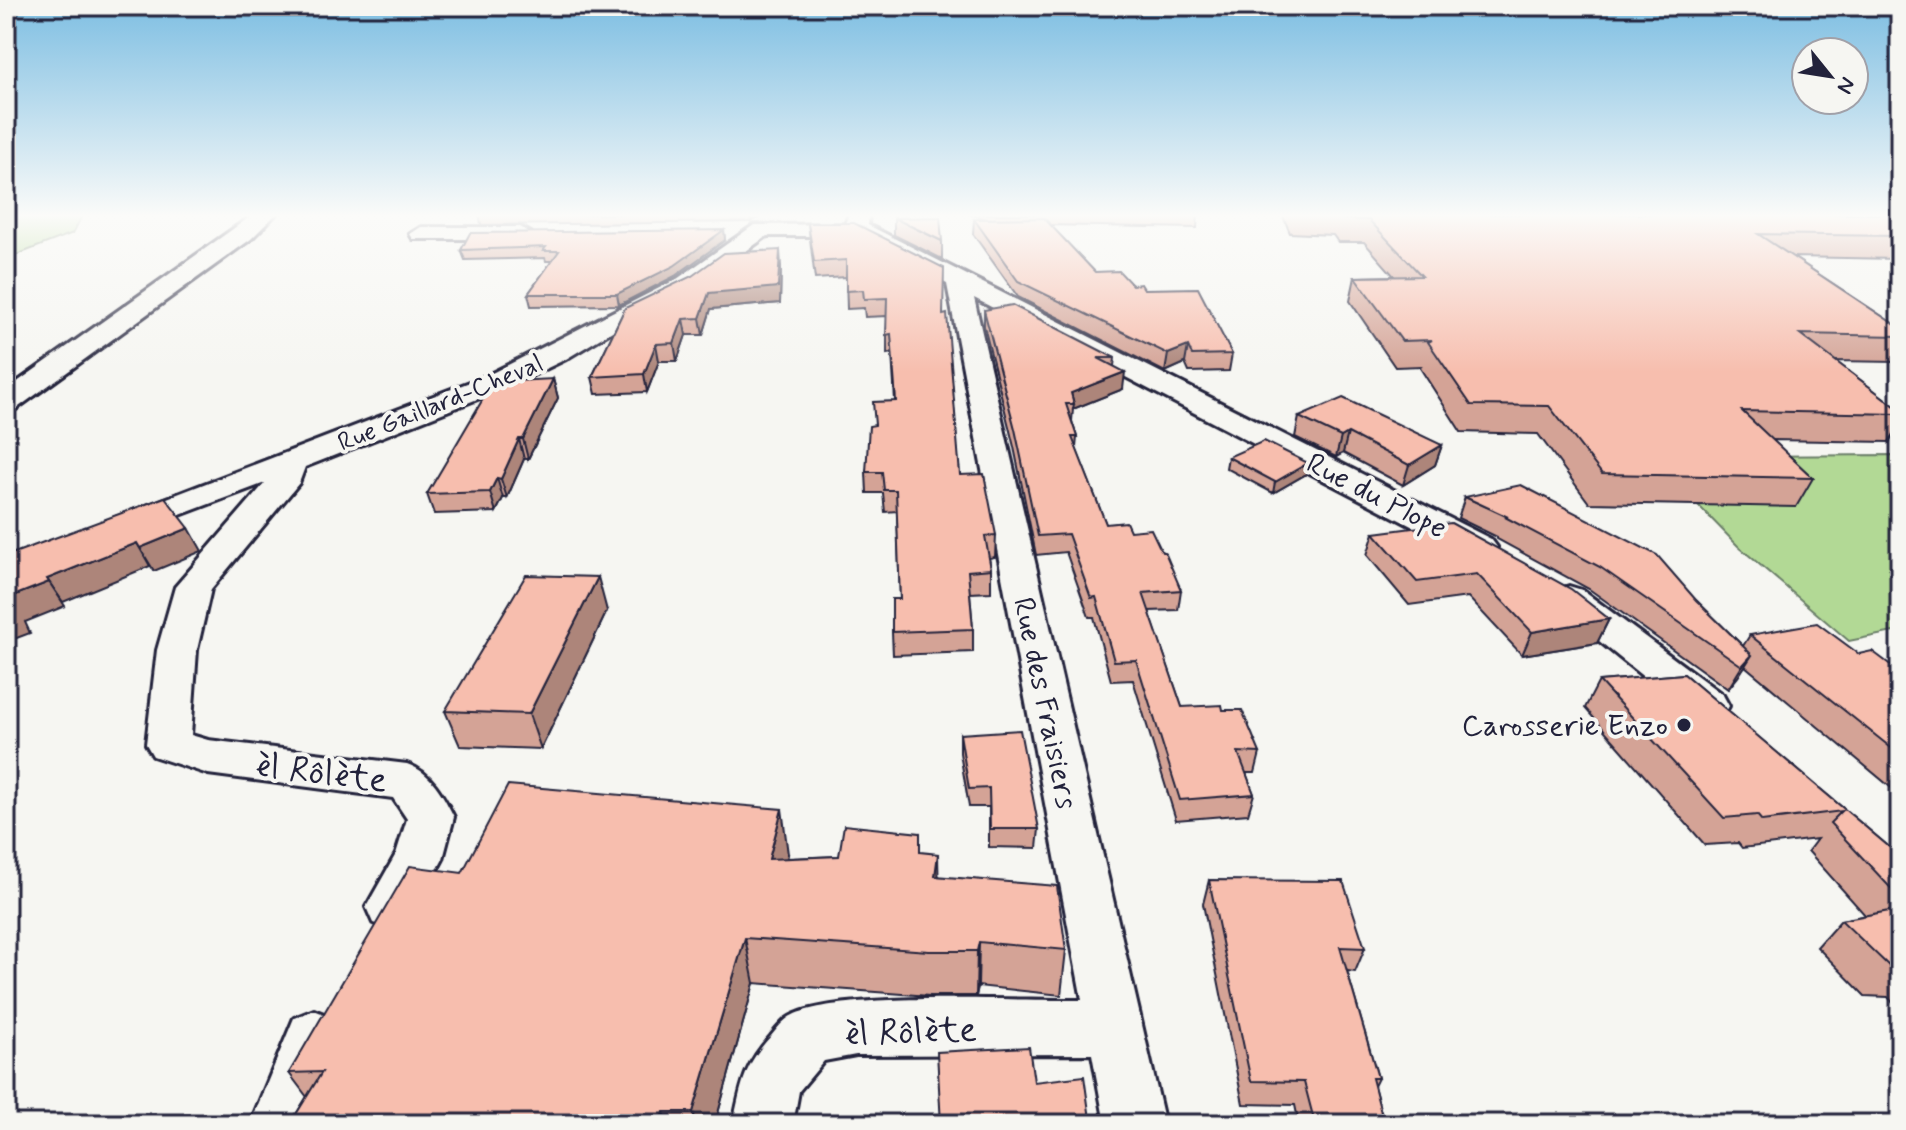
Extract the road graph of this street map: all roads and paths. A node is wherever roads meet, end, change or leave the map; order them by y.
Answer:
1 (197, 267) edge
2 (710, 267) edge
3 (934, 267) edge
4 (958, 281) junction
5 (6, 403) edge
6 (290, 463) junction
7 (97, 537) edge
8 (1506, 562) edge
9 (1542, 582) edge
10 (1732, 727) edge
11 (372, 937) edge
12 (333, 1002) edge
13 (1114, 1027) junction
14 (280, 1124) edge
15 (763, 1124) edge
16 (1135, 1124) edge

1 - 5 street
2 - 6 street, Rue Gaillard-Cheval
3 - 4 street, Rue du Plope
4 - 8 street, Rue du Plope
4 - 13 street, Rue des Fraisiers
6 - 7 street, Rue Gaillard-Cheval
6 - 11 street, èl Rôlète
9 - 10 street
12 - 14 street
13 - 15 street, èl Rôlète
13 - 16 street, Rue des Fraisiers

